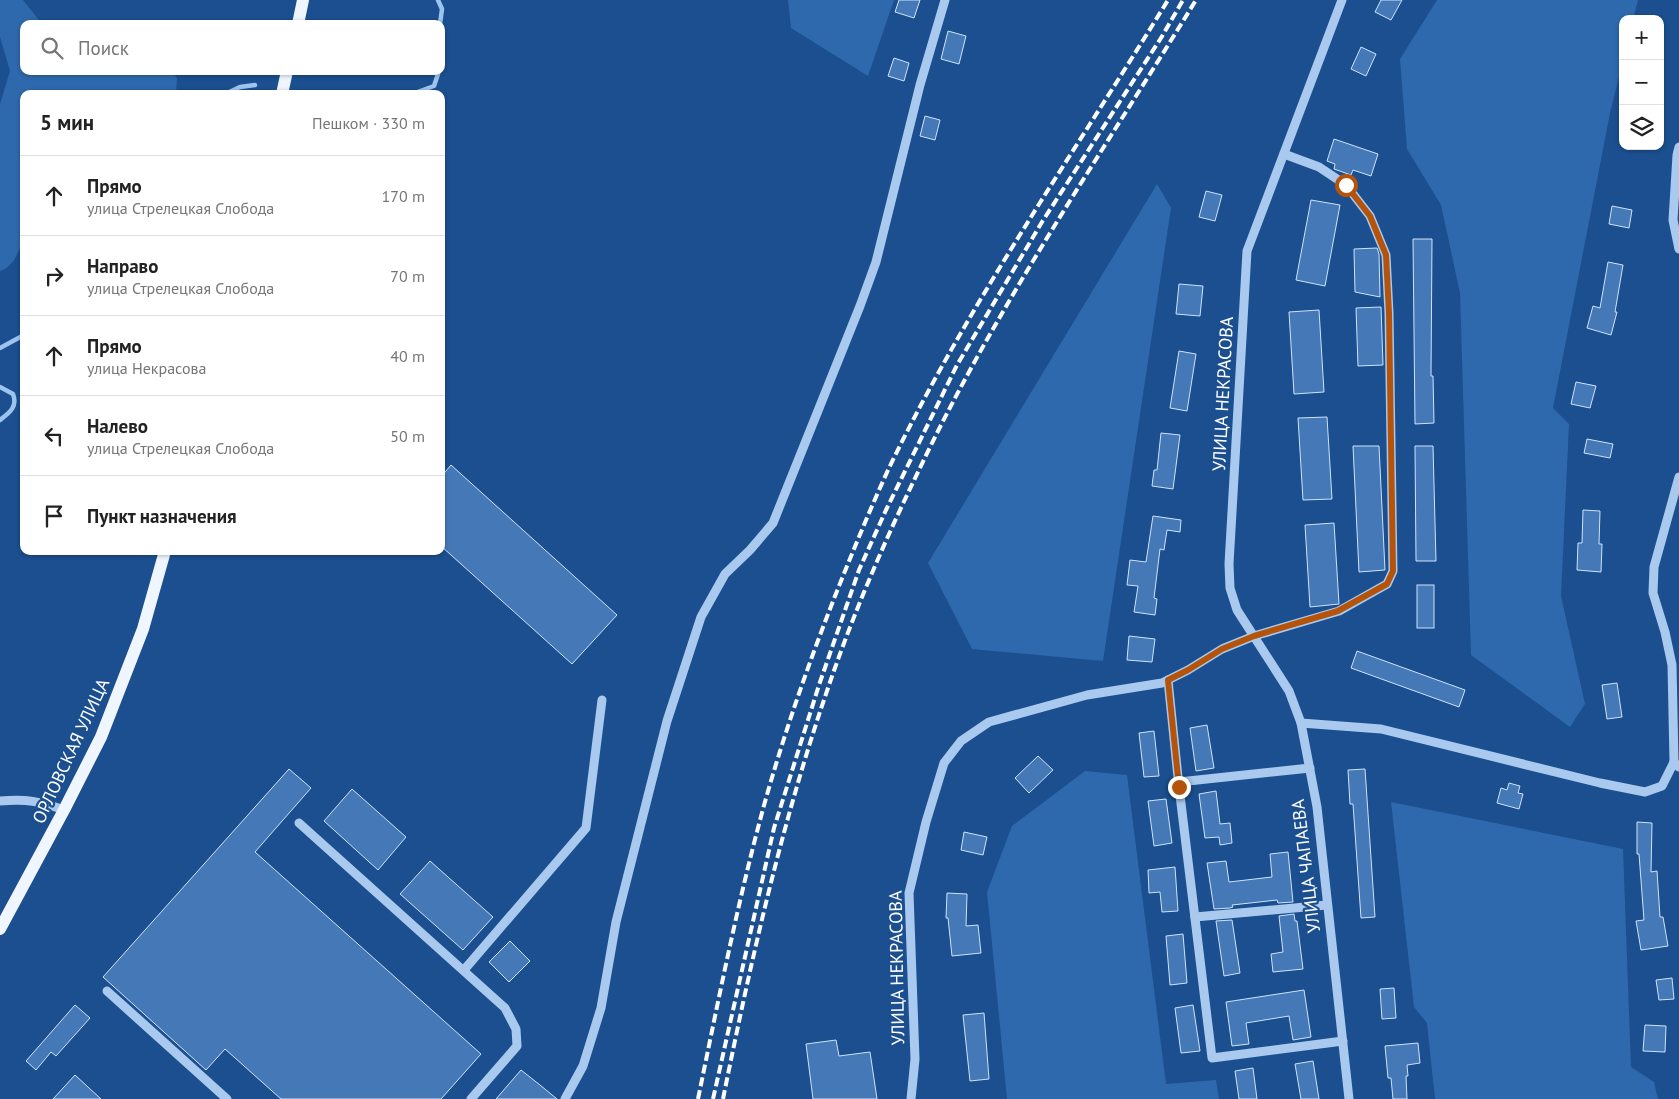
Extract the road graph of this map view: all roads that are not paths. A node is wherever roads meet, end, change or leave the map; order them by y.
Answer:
1 (303, 0) edge
2 (945, 0) edge
3 (1342, 0) edge
4 (299, 20) edge
5 (286, 75) edge
6 (283, 90) edge
7 (1679, 147) edge
8 (1284, 154) junction
9 (1679, 249) edge
10 (1679, 477) edge
11 (164, 555) edge
12 (1256, 638) junction
13 (1168, 680) junction
14 (602, 700) dead end
15 (1302, 723) junction
16 (1676, 764) edge
17 (1310, 768) junction
18 (1179, 782) junction
19 (0, 801) edge
20 (64, 810) junction
21 (299, 823) dead end
22 (1328, 905) junction
23 (1195, 916) junction
24 (0, 929) edge
25 (464, 970) junction
26 (107, 991) dead end
27 (1342, 1040) junction
28 (227, 1099) edge
29 (471, 1099) edge
30 (565, 1099) edge
31 (911, 1099) edge
32 (1349, 1099) edge

1 - 4 main road
2 - 30 street
3 - 8 street, УЛИЦА НЕКРАСОВА
5 - 6 main road
7 - 9 street
8 - 12 street, УЛИЦА НЕКРАСОВА
8 - 12 street
10 - 16 street
11 - 20 main road, ОРЛОВСКАЯ УЛИЦА
12 - 13 street, УЛИЦА НЕКРАСОВА
12 - 15 street, УЛИЦА ЧАПАЕВА
13 - 18 street
13 - 31 street, УЛИЦА НЕКРАСОВА
14 - 25 street
15 - 16 street
15 - 17 street, УЛИЦА ЧАПАЕВА
17 - 18 street
17 - 22 street, УЛИЦА ЧАПАЕВА
18 - 23 street
19 - 20 street
20 - 24 main road, ОРЛОВСКАЯ УЛИЦА
21 - 25 street
22 - 23 street
22 - 27 street, УЛИЦА ЧАПАЕВА
23 - 27 street
25 - 29 street
26 - 28 street
27 - 32 street, УЛИЦА ЧАПАЕВА

